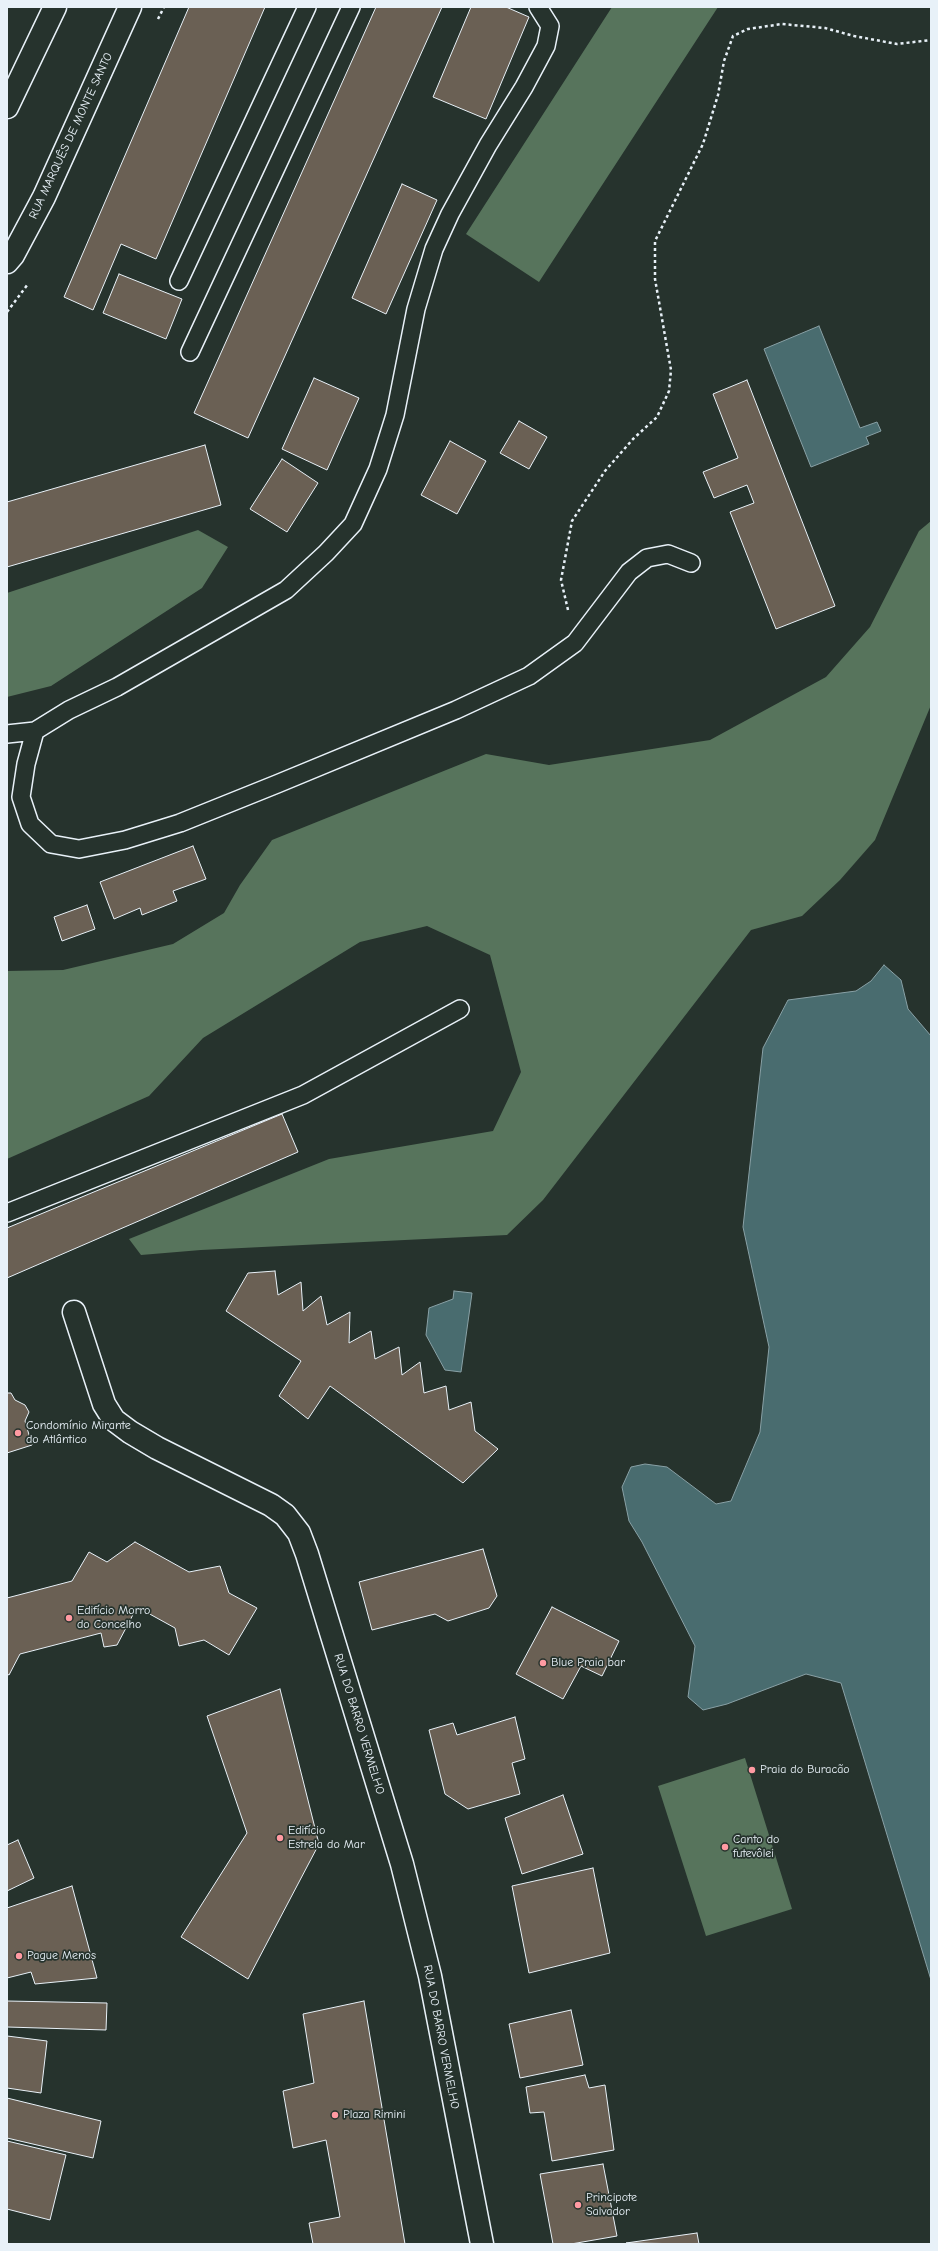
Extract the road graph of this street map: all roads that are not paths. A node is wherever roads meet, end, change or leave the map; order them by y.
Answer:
1 (55, 7) edge
2 (130, 7) edge
3 (307, 7) edge
4 (350, 7) edge
5 (538, 7) edge
6 (7, 107) edge
7 (7, 262) edge
8 (179, 281) dead end
9 (190, 352) dead end
10 (691, 563) dead end
11 (35, 731) junction
12 (7, 734) edge
13 (460, 1009) dead end
14 (7, 1213) edge
15 (74, 1312) dead end
16 (482, 2244) edge

1 - 6 street
2 - 7 street, RUA MARQUÊS DE MONTE SANTO
3 - 8 lane
4 - 9 lane
5 - 11 lane
10 - 11 lane
11 - 12 lane
13 - 14 lane
15 - 16 street, RUA DO BARRO VERMELHO

